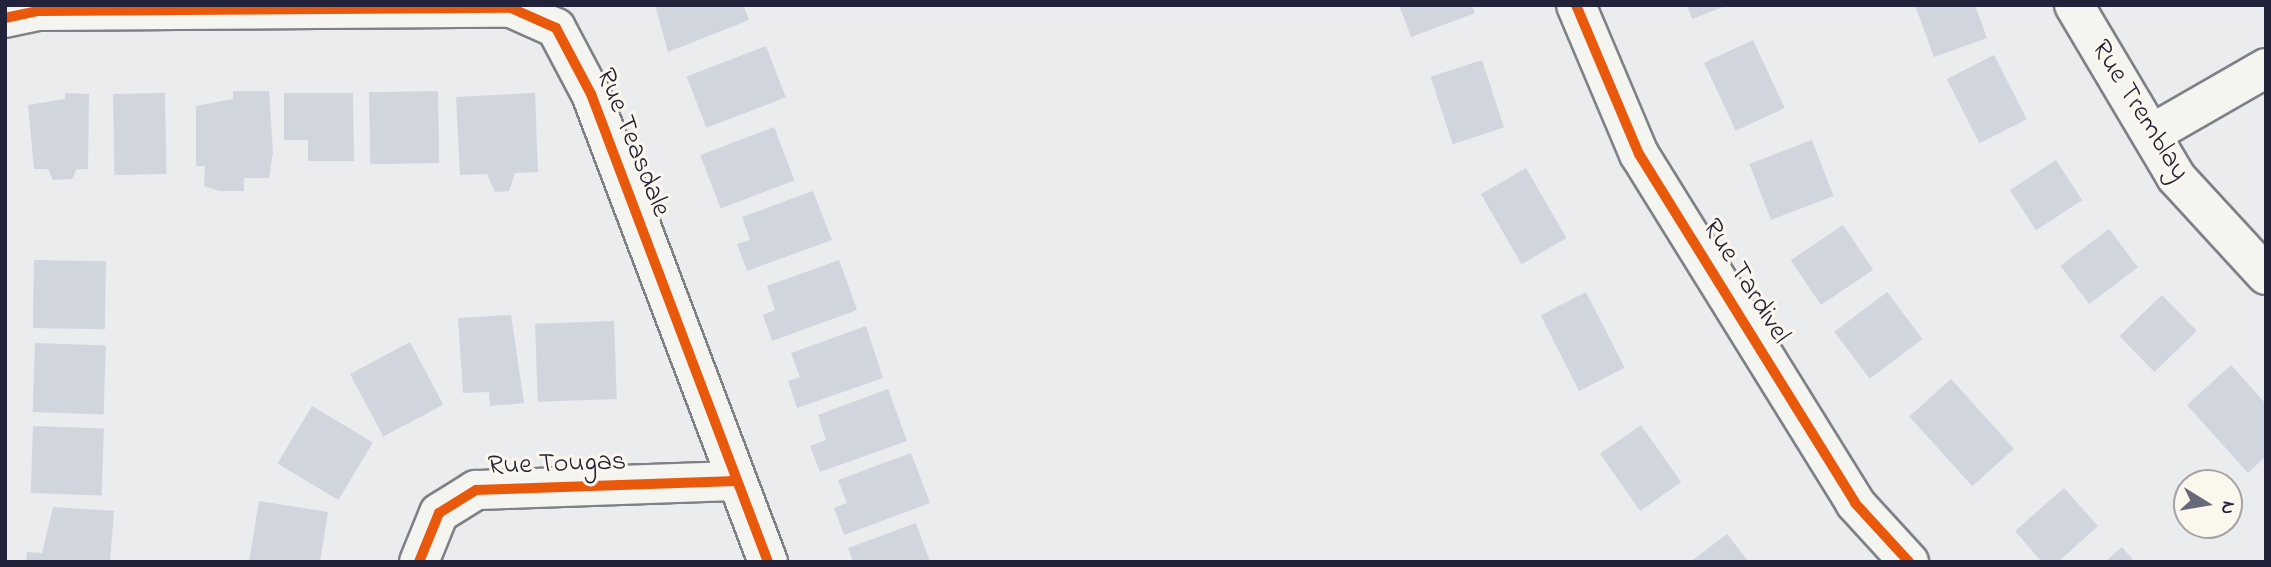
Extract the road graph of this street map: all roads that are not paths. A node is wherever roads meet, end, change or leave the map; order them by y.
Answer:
1 (1576, 5) edge
2 (2074, 5) edge
3 (5, 18) edge
4 (2266, 68) edge
5 (2153, 133) junction
6 (2266, 275) edge
7 (736, 481) junction
8 (419, 562) edge
9 (768, 562) edge
10 (1909, 562) edge

1 - 10 street, Rue Tardivel
2 - 5 street, Rue Tremblay
3 - 7 street, Rue Teasdale
4 - 5 street
5 - 6 street, Rue Tremblay
7 - 8 street, Rue Tougas
7 - 9 street, Rue Teasdale

